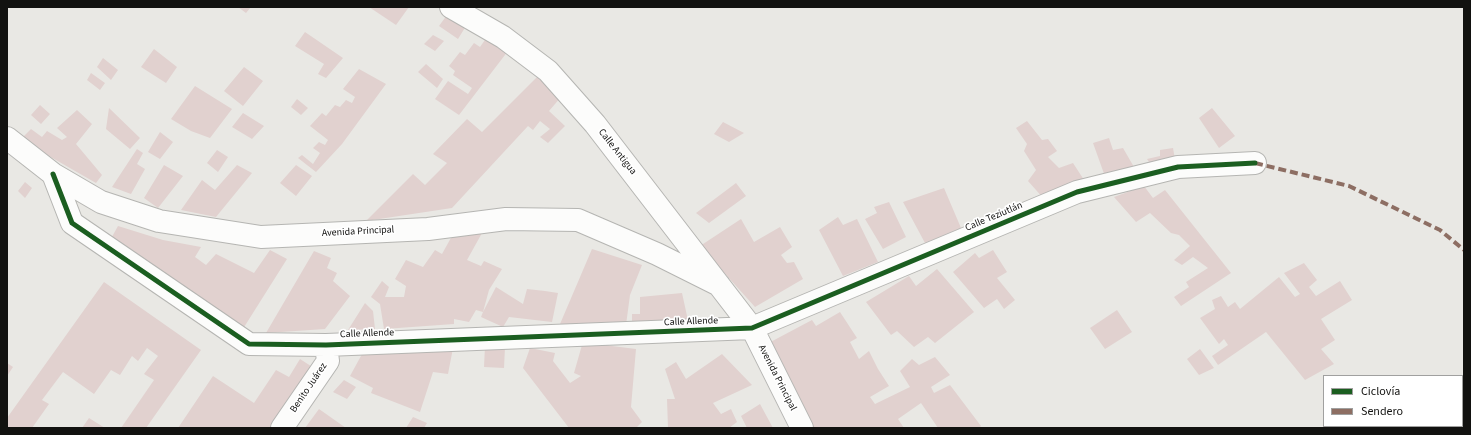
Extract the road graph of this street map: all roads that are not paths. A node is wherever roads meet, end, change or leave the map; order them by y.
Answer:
1 (451, 7) edge
2 (7, 138) edge
3 (1255, 162) dead end
4 (53, 174) junction
5 (719, 285) junction
6 (752, 328) junction
7 (326, 344) junction
8 (282, 428) edge
9 (802, 428) edge

1 - 5 street, Calle Antigua
2 - 4 street, Avenida Principal
3 - 6 street, Calle Teziutlán
4 - 5 street, Avenida Principal
4 - 7 street, Calle Allende
5 - 6 street, Calle Antigua
6 - 7 street, Calle Allende
6 - 9 street, Avenida Principal
7 - 8 street, Benito Juárez

